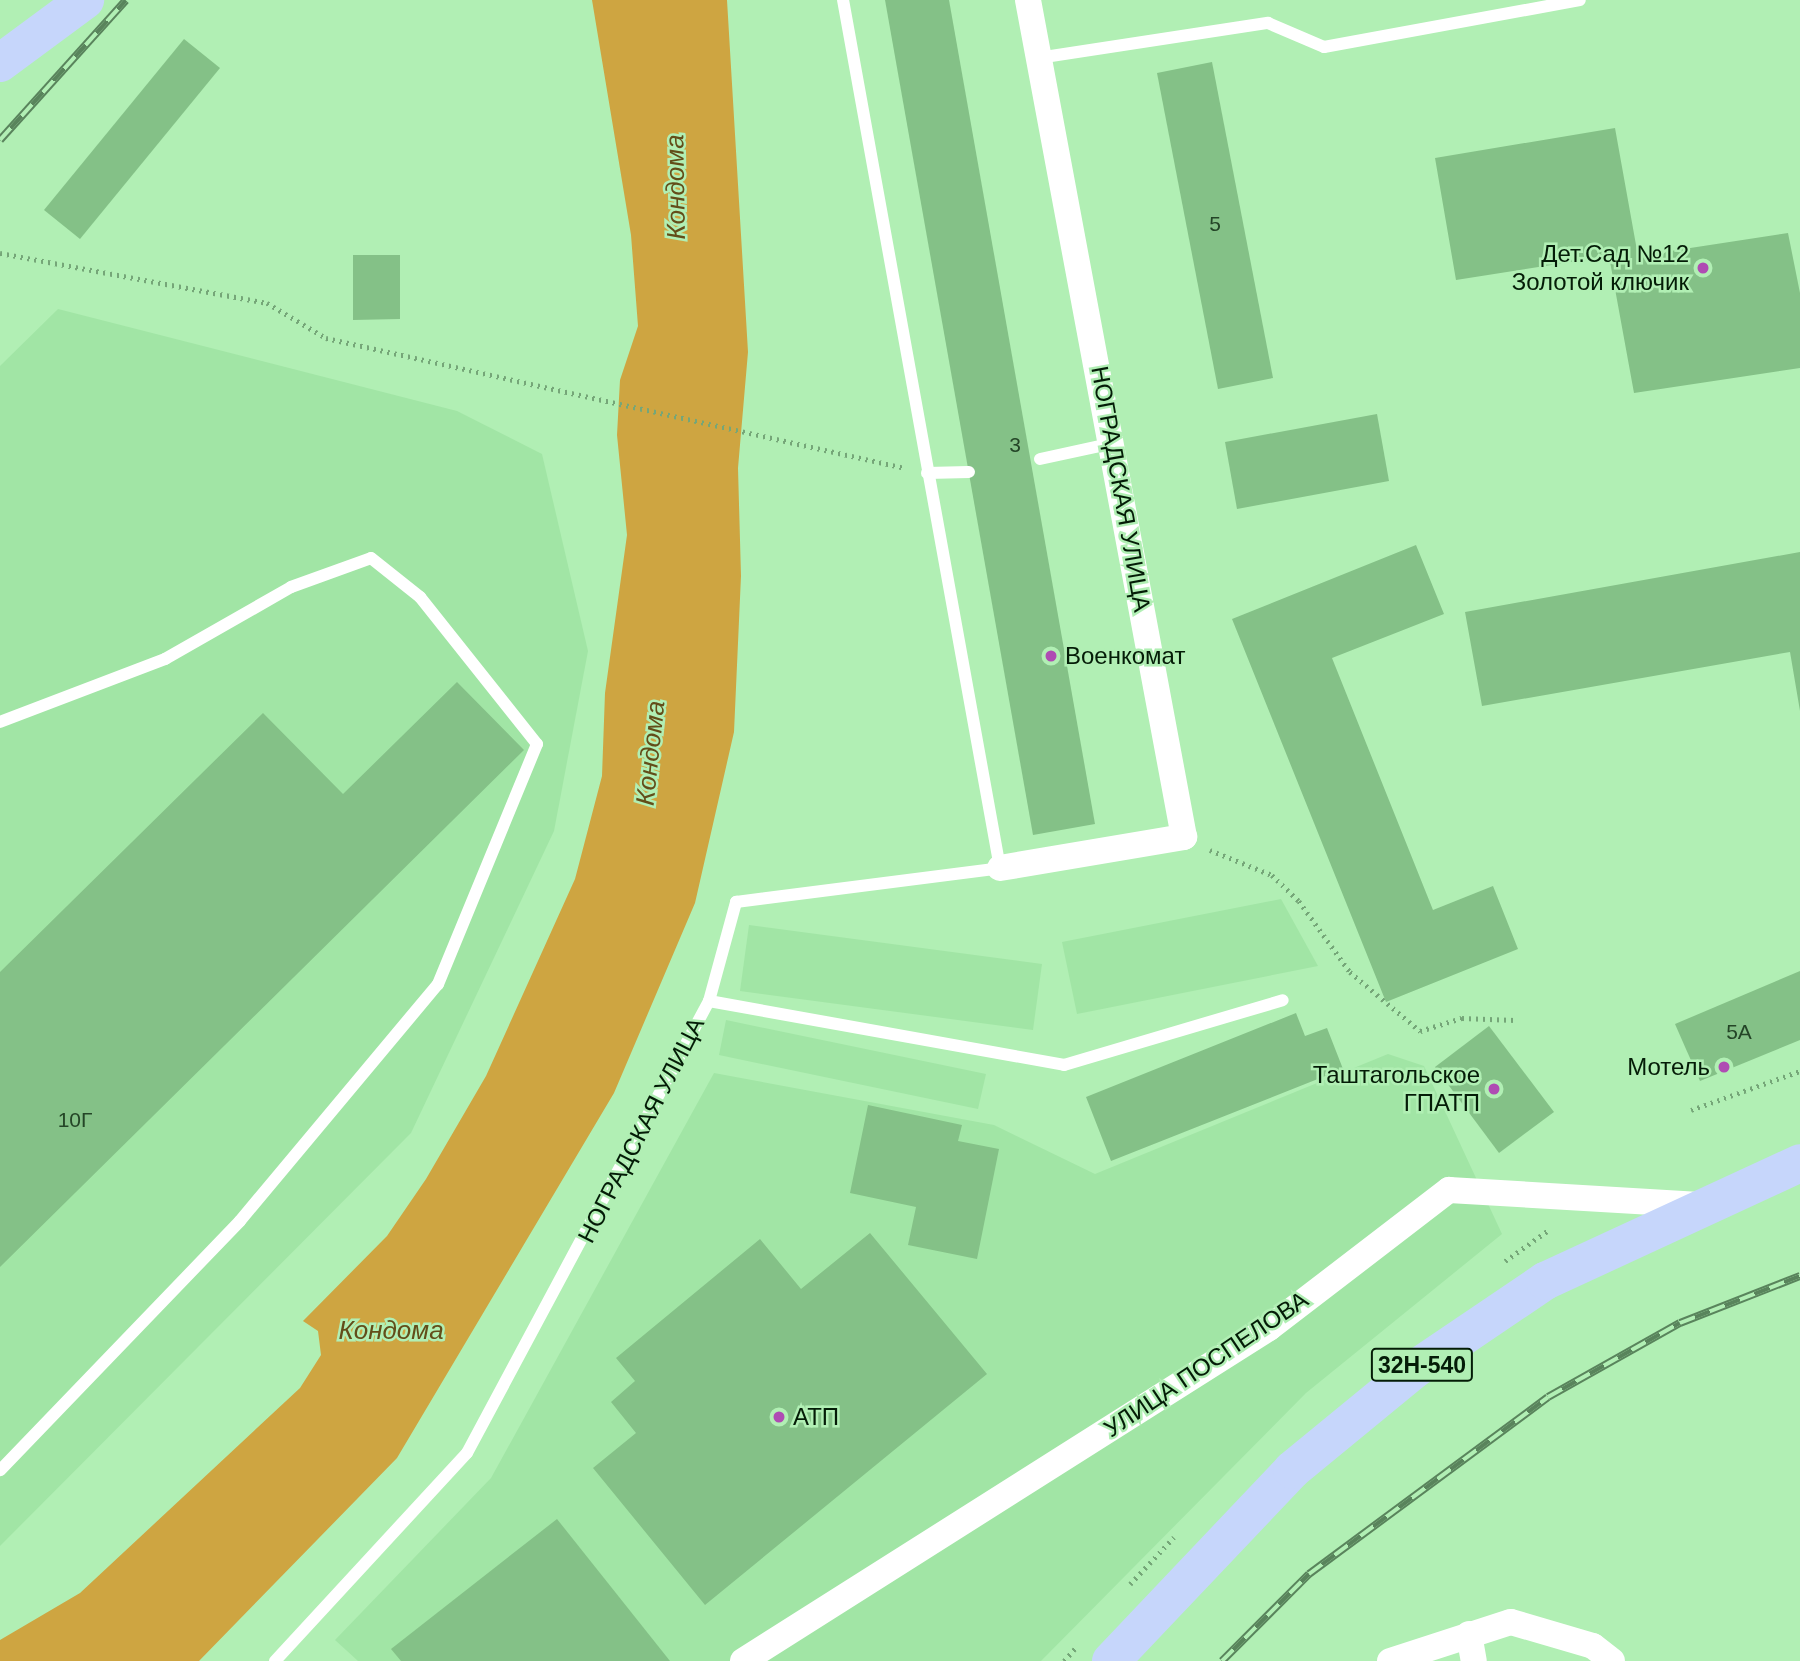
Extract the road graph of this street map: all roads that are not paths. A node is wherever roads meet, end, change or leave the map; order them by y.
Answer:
1 (85, 0) edge
2 (843, 0) edge
3 (1028, 0) edge
4 (1580, 0) edge
5 (1038, 58) junction
6 (0, 63) edge
7 (1114, 443) junction
8 (1040, 459) dead end
9 (969, 472) dead end
10 (927, 473) junction
11 (0, 722) edge
12 (1000, 868) junction
13 (1283, 1000) dead end
14 (709, 1001) junction
15 (1800, 1163) edge
16 (1700, 1205) junction
17 (0, 1471) edge
18 (1469, 1634) junction
19 (275, 1661) edge
20 (743, 1661) edge
21 (1111, 1661) edge
22 (1390, 1661) edge
23 (1474, 1661) edge
24 (1612, 1661) edge

1 - 6 main road
2 - 10 lane
3 - 5 street, НОГРАДСКАЯ УЛИЦА
4 - 5 lane
5 - 7 street, НОГРАДСКАЯ УЛИЦА
7 - 8 lane
7 - 12 street, НОГРАДСКАЯ УЛИЦА
9 - 10 lane
10 - 12 lane
11 - 17 lane
12 - 14 lane
13 - 14 lane, НОГРАДСКАЯ УЛИЦА
14 - 19 lane, НОГРАДСКАЯ УЛИЦА
15 - 16 main road, 32Н-540
16 - 20 street, УЛИЦА ПОСПЕЛОВА
16 - 21 main road, 32Н-540
18 - 22 street
18 - 23 street
18 - 24 street

